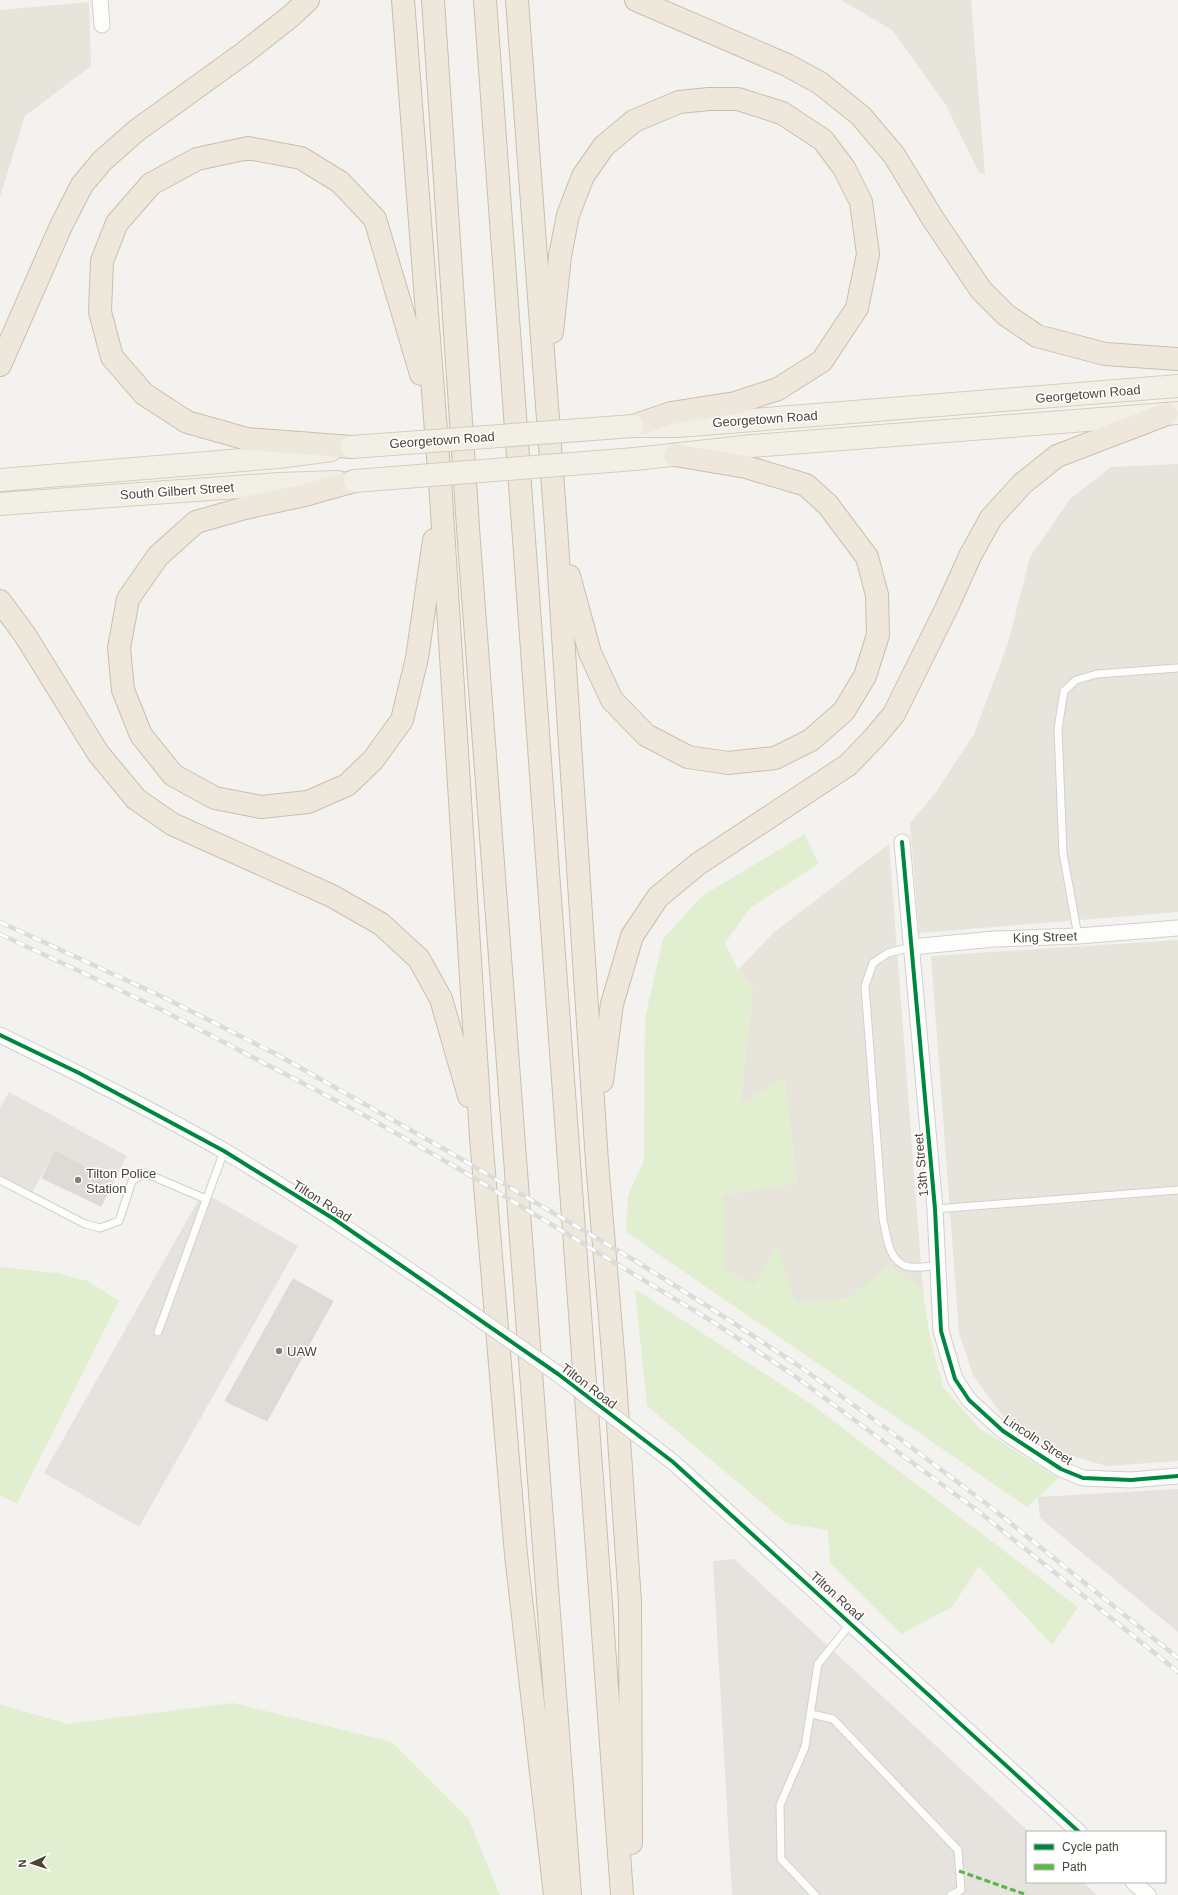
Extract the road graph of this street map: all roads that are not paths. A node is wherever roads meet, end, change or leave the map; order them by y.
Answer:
1 (100, 0) edge
2 (308, 0) edge
3 (403, 0) edge
4 (433, 0) edge
5 (485, 0) edge
6 (517, 0) edge
7 (636, 0) edge
8 (102, 25) dead end
9 (1178, 359) edge
10 (0, 365) edge
11 (546, 386) junction
12 (1178, 386) edge
13 (433, 413) junction
14 (1173, 414) edge
15 (633, 426) junction
16 (352, 447) junction
17 (674, 455) junction
18 (0, 480) edge
19 (355, 481) junction
20 (441, 496) junction
21 (0, 504) edge
22 (556, 527) junction
23 (0, 601) edge
24 (1178, 668) edge
25 (902, 842) dead end
26 (1178, 928) edge
27 (1078, 936) junction
28 (911, 947) junction
29 (0, 1035) edge
30 (481, 1137) junction
31 (224, 1152) junction
32 (597, 1162) junction
33 (0, 1180) edge
34 (1178, 1190) edge
35 (206, 1199) junction
36 (935, 1209) junction
37 (938, 1266) junction
38 (158, 1332) dead end
39 (955, 1379) joint
40 (1178, 1476) edge
41 (851, 1623) junction
42 (811, 1714) junction
43 (1078, 1831) edge
44 (1135, 1883) edge
45 (555, 1895) edge
46 (570, 1895) edge
47 (622, 1895) edge
48 (630, 1895) edge
49 (815, 1895) edge
50 (952, 1895) edge
51 (1148, 1895) edge

1 - 8 street
2 - 10 highway
3 - 13 highway
4 - 46 highway
5 - 47 highway
6 - 11 highway
7 - 9 highway
11 - 15 highway
11 - 22 highway
12 - 15 main road, Georgetown Road
13 - 16 highway
13 - 20 highway
14 - 17 main road, Georgetown Road
14 - 32 highway
15 - 16 main road, Georgetown Road, bridge
16 - 18 main road, South Gilbert Street
17 - 19 main road, Georgetown Road, bridge
17 - 22 highway
19 - 20 highway
19 - 21 main road, South Gilbert Street
20 - 30 highway
22 - 32 highway
23 - 30 highway
24 - 27 lane
25 - 28 street, 13th Street
26 - 27 street, King Street
27 - 28 street, King Street
28 - 36 street, 13th Street
28 - 37 lane
29 - 31 street, Tilton Road
30 - 45 highway
31 - 35 lane
31 - 41 street, Tilton Road, bridge
32 - 48 highway
33 - 35 lane
34 - 36 lane
35 - 38 lane
36 - 37 street, 13th Street
37 - 39 street, 13th Street
39 - 40 street, Lincoln Street
41 - 42 lane
41 - 43 street, Tilton Road
42 - 49 lane
42 - 50 lane
44 - 51 street

